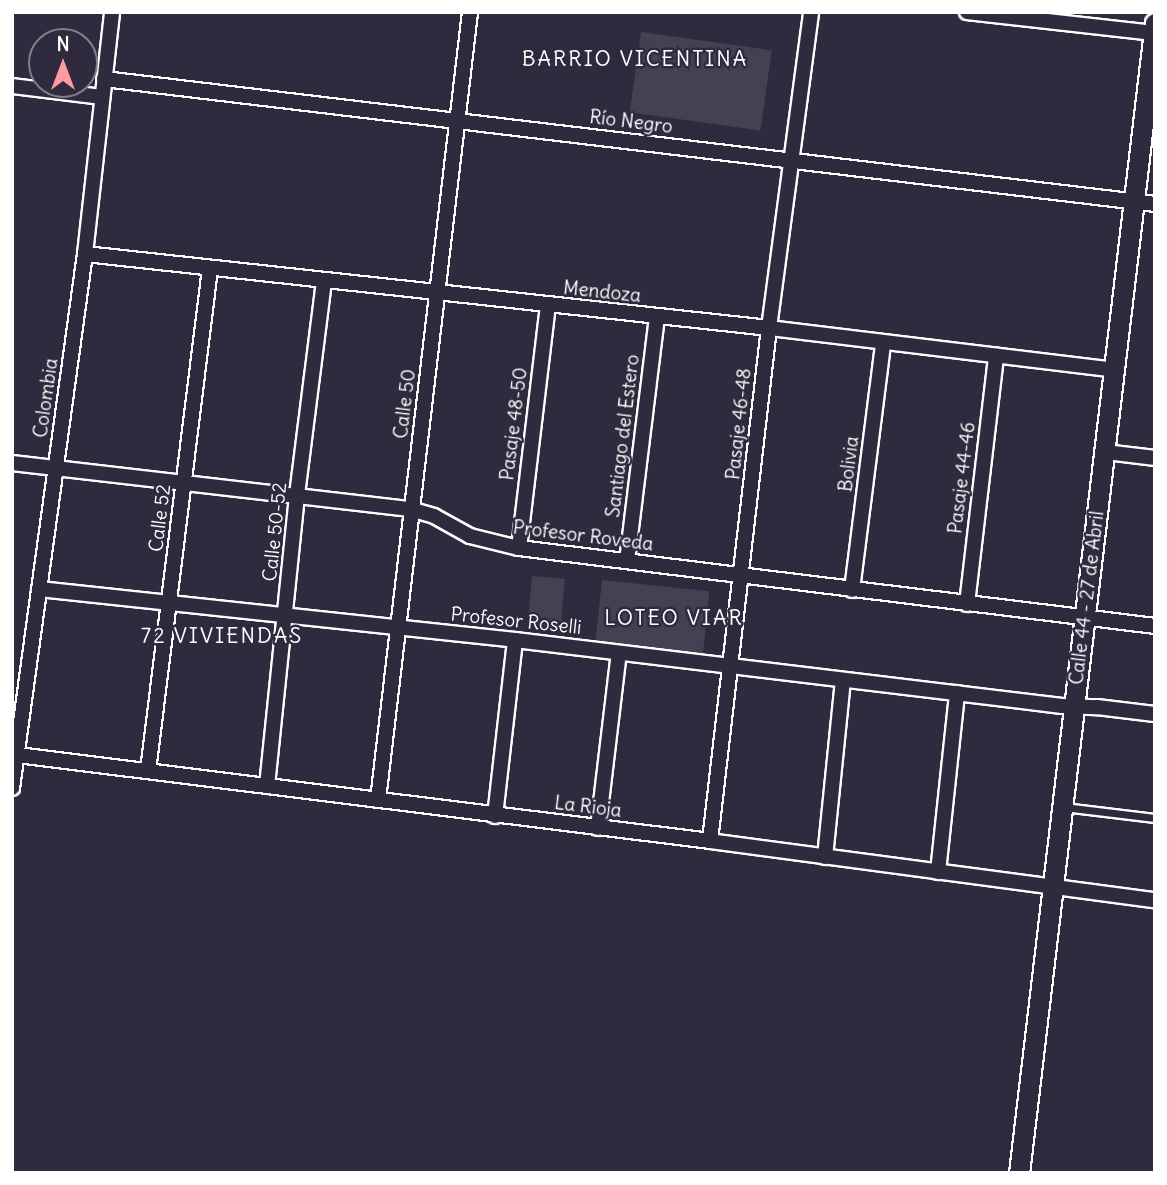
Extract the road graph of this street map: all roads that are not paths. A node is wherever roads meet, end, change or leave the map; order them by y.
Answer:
1 (112, 12) edge
2 (470, 12) edge
3 (811, 12) edge
4 (967, 12) edge
5 (1154, 28) edge
6 (103, 79) junction
7 (12, 86) edge
8 (101, 97) junction
9 (457, 121) junction
10 (790, 161) junction
11 (1134, 201) junction
12 (1155, 204) edge
13 (85, 254) junction
14 (210, 269) junction
15 (324, 282) junction
16 (438, 292) junction
17 (548, 305) junction
18 (657, 317) junction
19 (769, 328) junction
20 (883, 343) junction
21 (996, 356) junction
22 (1114, 370) junction
23 (1105, 452) junction
24 (1155, 458) edge
25 (12, 463) edge
26 (55, 468) junction
27 (184, 483) junction
28 (297, 495) junction
29 (410, 509) junction
30 (519, 548) junction
31 (627, 561) junction
32 (741, 576) junction
33 (39, 589) junction
34 (852, 590) junction
35 (169, 603) junction
36 (967, 604) junction
37 (285, 617) junction
38 (1085, 618) junction
39 (1155, 626) edge
40 (400, 628) junction
41 (515, 640) junction
42 (619, 653) junction
43 (732, 666) junction
44 (843, 680) junction
45 (957, 693) junction
46 (1074, 706) junction
47 (1155, 714) edge
48 (17, 755) junction
49 (148, 771) junction
50 (267, 786) junction
51 (12, 788) edge
52 (378, 800) junction
53 (1062, 807) junction
54 (495, 816) junction
55 (1155, 818) edge
56 (598, 828) junction
57 (710, 841) junction
58 (825, 857) junction
59 (938, 872) junction
60 (1052, 888) junction
61 (1155, 900) edge
62 (1019, 1173) edge

1 - 6 street, Colombia
2 - 9 street, Calle 50
3 - 10 street, Pasaje 46-48
4 - 5 street
5 - 11 street, Calle 44 - 27 de Abril
6 - 8 street, Colombia
6 - 9 street, Río Negro
7 - 8 street
8 - 13 street, Colombia
9 - 10 street, Río Negro
9 - 16 street, Calle 50
10 - 11 street, Río Negro
10 - 19 street, Pasaje 46-48
11 - 12 street, Río Negro
11 - 22 street, Calle 44 - 27 de Abril
13 - 14 street, Mendoza
13 - 26 street, Colombia
14 - 15 street, Mendoza
14 - 27 street, Calle 52
15 - 16 street, Mendoza
15 - 28 street, Calle 50-52
16 - 17 street, Mendoza
16 - 29 street, Calle 50
17 - 18 street, Mendoza
17 - 30 street, Pasaje 48-50
18 - 19 street, Mendoza
18 - 31 street, Santiago del Estero
19 - 20 street, Mendoza
19 - 32 street, Pasaje 46-48
20 - 21 street, Mendoza
20 - 34 street, Bolivia
21 - 22 street, Mendoza
21 - 36 street, Pasaje 44-46
22 - 23 street, Calle 44 - 27 de Abril
23 - 24 street
23 - 38 street, Calle 44 - 27 de Abril
25 - 26 street, Profesor Roveda
26 - 27 street, Profesor Roveda
26 - 33 street, Colombia
27 - 28 street, Profesor Roveda
27 - 35 street, Calle 52
28 - 29 street, Profesor Roveda
28 - 37 street, Calle 50-52
29 - 30 street, Profesor Roveda
29 - 40 street, Calle 50
30 - 31 street, Profesor Roveda
31 - 32 street, Profesor Roveda
32 - 34 street, Profesor Roveda
32 - 43 street, Pasaje 46-48
33 - 35 street, Profesor Roselli
33 - 48 street, Colombia
34 - 36 street, Profesor Roveda
35 - 37 street, Profesor Roselli
35 - 49 street, Calle 52
36 - 38 street, Profesor Roveda
37 - 40 street, Profesor Roselli
37 - 50 street, Calle 50-52
38 - 39 street, Profesor Roveda
38 - 46 street, Calle 44 - 27 de Abril
40 - 41 street, Profesor Roselli
40 - 52 street, Calle 50
41 - 42 street, Profesor Roselli
41 - 54 street
42 - 43 street, Profesor Roselli
42 - 56 street
43 - 44 street, Profesor Roselli
43 - 57 street, Pasaje 46-48
44 - 45 street, Profesor Roselli
44 - 58 street
45 - 46 street, Profesor Roselli
45 - 59 street
46 - 47 street, Profesor Roselli
46 - 53 street, Calle 44 - 27 de Abril
48 - 49 street, La Rioja
48 - 51 street, Colombia
49 - 50 street, La Rioja
50 - 52 street, La Rioja
52 - 54 street, La Rioja
53 - 55 lane
53 - 60 street, Calle 44 - 27 de Abril
54 - 56 street, La Rioja
56 - 57 street, La Rioja
57 - 58 street, La Rioja
58 - 59 street, La Rioja
59 - 60 street, La Rioja
60 - 61 street, La Rioja
60 - 62 street, Calle 44 - 27 de Abril

